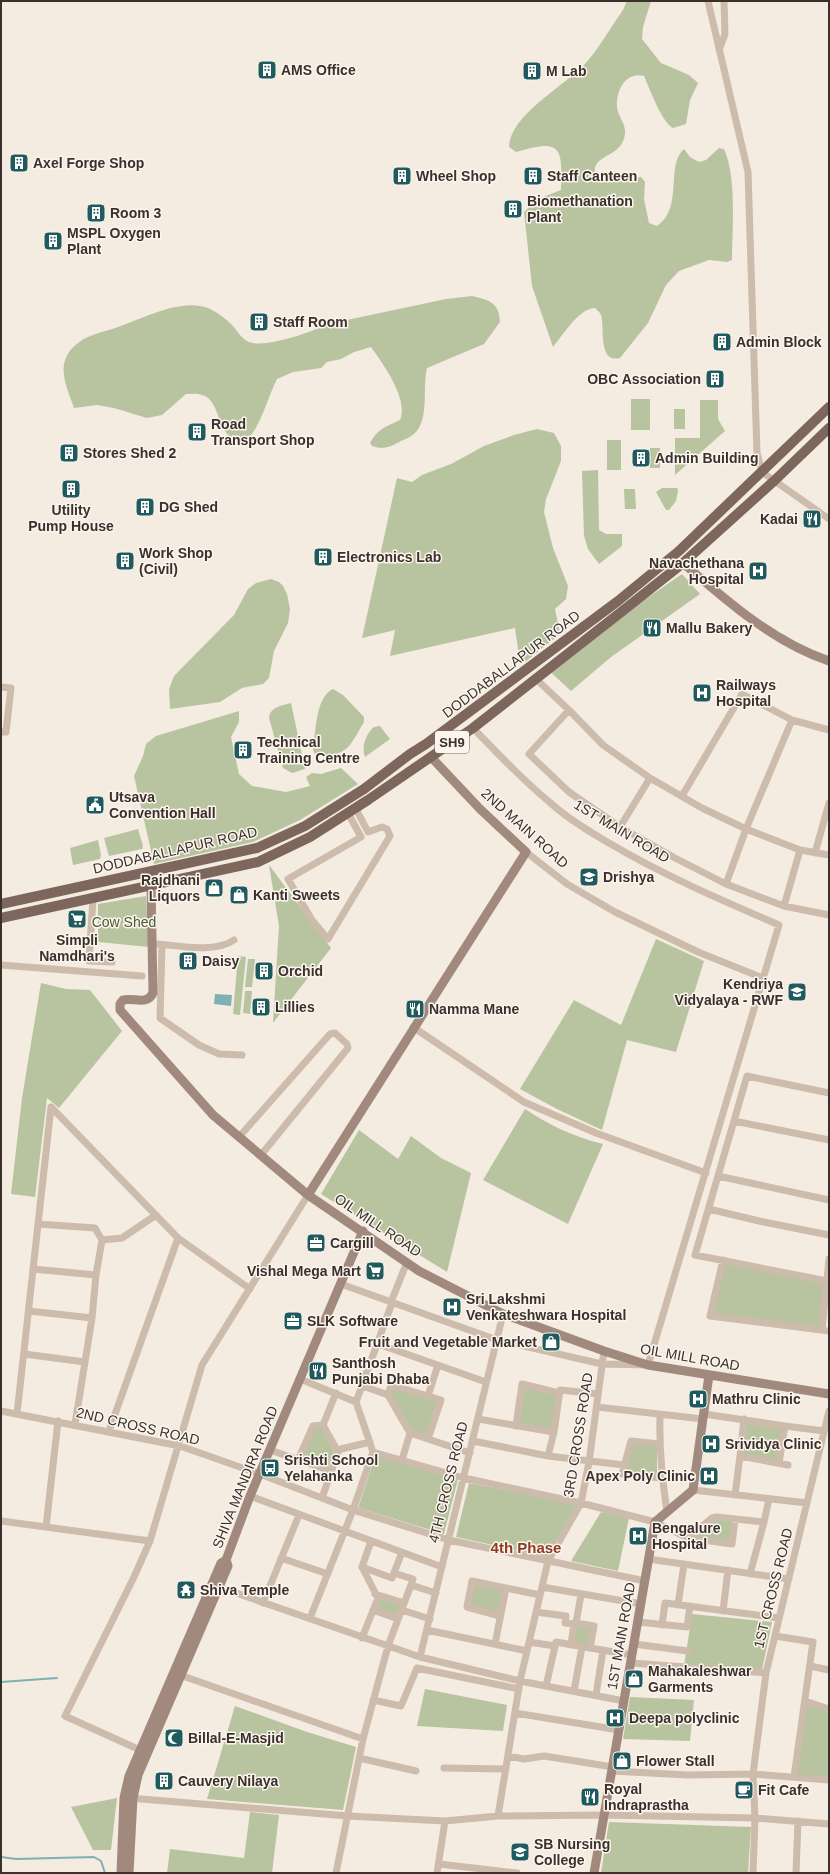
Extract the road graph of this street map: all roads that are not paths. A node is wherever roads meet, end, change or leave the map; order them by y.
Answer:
1 (708, 1) edge
2 (724, 1) edge
3 (719, 51) junction
4 (829, 407) edge
5 (829, 428) edge
6 (762, 472) junction
7 (774, 481) junction
8 (829, 519) edge
9 (683, 563) junction
10 (829, 661) edge
11 (536, 679) junction
12 (1, 687) edge
13 (569, 710) junction
14 (792, 720) junction
15 (473, 728) junction
16 (829, 730) edge
17 (1, 732) edge
18 (431, 757) junction
19 (650, 778) junction
20 (367, 786) junction
21 (374, 796) junction
22 (682, 796) junction
23 (829, 803) edge
24 (352, 811) junction
25 (620, 827) junction
26 (746, 829) junction
27 (368, 832) junction
28 (361, 837) junction
29 (800, 850) junction
30 (526, 852) junction
31 (815, 853) junction
32 (829, 855) edge
33 (726, 884) junction
34 (150, 885) junction
35 (93, 898) junction
36 (1, 904) edge
37 (784, 906) junction
38 (829, 915) edge
39 (1, 918) edge
40 (234, 940) dead end
41 (152, 944) junction
42 (162, 945) junction
43 (112, 962) dead end
44 (1, 965) edge
45 (142, 976) dead end
46 (763, 978) junction
47 (156, 994) junction
48 (413, 1027) junction
49 (242, 1055) dead end
50 (829, 1093) edge
51 (734, 1121) junction
52 (239, 1137) junction
53 (829, 1140) edge
54 (261, 1155) junction
55 (706, 1173) junction
56 (718, 1176) junction
57 (308, 1195) junction
58 (829, 1200) edge
59 (709, 1209) junction
60 (156, 1215) junction
61 (38, 1224) junction
62 (363, 1231) junction
63 (829, 1235) edge
64 (178, 1238) junction
65 (102, 1240) junction
66 (829, 1259) edge
67 (723, 1260) junction
68 (407, 1262) junction
69 (34, 1269) junction
70 (96, 1275) junction
71 (827, 1281) junction
72 (341, 1284) junction
73 (250, 1289) junction
74 (392, 1303) junction
75 (29, 1311) junction
76 (503, 1314) junction
77 (92, 1318) junction
78 (825, 1331) edge
79 (497, 1340) junction
80 (378, 1344) junction
81 (604, 1351) junction
82 (24, 1354) junction
83 (85, 1362) junction
84 (602, 1364) junction
85 (438, 1365) junction
86 (648, 1366) junction
87 (709, 1375) junction
88 (300, 1379) junction
89 (486, 1382) junction
90 (363, 1386) junction
91 (336, 1393) junction
92 (560, 1393) junction
93 (388, 1394) junction
94 (598, 1394) junction
95 (829, 1394) edge
96 (428, 1396) junction
97 (356, 1402) junction
98 (596, 1407) junction
99 (1, 1411) edge
100 (829, 1411) edge
101 (17, 1414) junction
102 (660, 1415) junction
103 (703, 1416) junction
104 (744, 1418) junction
105 (478, 1419) junction
106 (58, 1422) junction
107 (75, 1424) junction
108 (322, 1425) junction
109 (516, 1426) junction
110 (785, 1426) junction
111 (109, 1431) junction
112 (824, 1431) junction
113 (554, 1432) junction
114 (410, 1433) junction
115 (428, 1439) junction
116 (472, 1441) junction
117 (370, 1442) junction
118 (659, 1444) junction
119 (178, 1446) junction
120 (270, 1450) junction
121 (336, 1450) junction
122 (373, 1452) junction
123 (470, 1452) junction
124 (548, 1456) junction
125 (740, 1456) junction
126 (298, 1460) junction
127 (402, 1460) junction
128 (589, 1462) junction
129 (779, 1463) junction
130 (624, 1464) junction
131 (788, 1465) dead end
132 (331, 1471) junction
133 (260, 1474) junction
134 (464, 1478) junction
135 (661, 1478) junction
136 (693, 1490) junction
137 (735, 1495) junction
138 (250, 1496) junction
139 (322, 1498) junction
140 (769, 1499) junction
141 (581, 1503) junction
142 (807, 1503) junction
143 (353, 1510) junction
144 (667, 1512) junction
145 (299, 1515) junction
146 (735, 1519) junction
147 (1, 1521) edge
148 (655, 1522) junction
149 (764, 1522) junction
150 (46, 1527) junction
151 (344, 1532) junction
152 (688, 1538) junction
153 (448, 1540) junction
154 (150, 1541) junction
155 (371, 1541) junction
156 (402, 1552) junction
157 (282, 1558) junction
158 (648, 1559) junction
159 (226, 1560) junction
160 (548, 1561) junction
161 (684, 1564) junction
162 (362, 1567) junction
163 (442, 1567) junction
164 (728, 1570) junction
165 (394, 1573) junction
166 (328, 1574) junction
167 (750, 1574) junction
168 (789, 1579) junction
169 (645, 1581) junction
170 (411, 1585) junction
171 (219, 1587) junction
172 (542, 1587) junction
173 (506, 1588) junction
174 (436, 1593) junction
175 (375, 1594) junction
176 (581, 1595) junction
177 (540, 1596) junction
178 (263, 1602) junction
179 (641, 1604) junction
180 (678, 1605) junction
181 (690, 1606) junction
182 (403, 1607) junction
183 (373, 1610) junction
184 (723, 1611) junction
185 (536, 1612) junction
186 (500, 1616) junction
187 (310, 1618) junction
188 (779, 1618) junction
189 (398, 1619) junction
190 (430, 1619) junction
191 (638, 1622) junction
192 (575, 1624) junction
193 (662, 1624) junction
194 (427, 1630) junction
195 (775, 1636) junction
196 (362, 1638) junction
197 (529, 1642) junction
198 (495, 1644) junction
199 (634, 1644) junction
200 (571, 1645) junction
201 (388, 1646) junction
202 (555, 1646) junction
203 (582, 1647) junction
204 (590, 1648) junction
205 (603, 1650) junction
206 (527, 1651) junction
207 (688, 1651) dead end
208 (420, 1657) junction
209 (631, 1659) junction
210 (810, 1666) junction
211 (829, 1670) edge
212 (766, 1673) junction
213 (176, 1674) junction
214 (520, 1681) junction
215 (546, 1686) junction
216 (518, 1690) junction
217 (574, 1691) junction
218 (596, 1695) junction
219 (373, 1700) junction
220 (624, 1701) junction
221 (805, 1701) junction
222 (829, 1709) edge
223 (515, 1713) junction
224 (619, 1730) junction
225 (363, 1739) junction
226 (140, 1750) junction
227 (508, 1756) junction
228 (359, 1758) junction
229 (444, 1768) dead end
230 (506, 1769) junction
231 (612, 1769) junction
232 (416, 1770) dead end
233 (753, 1774) junction
234 (794, 1777) junction
235 (829, 1780) edge
236 (128, 1798) junction
237 (348, 1816) junction
238 (498, 1816) junction
239 (604, 1816) junction
240 (755, 1818) junction
241 (445, 1821) junction
242 (798, 1821) junction
243 (829, 1824) edge
244 (439, 1864) junction
245 (121, 1873) edge
246 (128, 1873) edge
247 (336, 1873) edge
248 (437, 1873) edge
249 (517, 1873) edge
250 (594, 1873) edge
251 (753, 1873) edge
252 (796, 1873) edge

1 - 3 street
2 - 3 street
3 - 6 street
4 - 6 main road, DODDABALLAPUR ROAD / SH9
5 - 7 main road, DODDABALLAPUR ROAD / SH9
6 - 7 street
6 - 20 main road, DODDABALLAPUR ROAD / SH9
7 - 8 street
7 - 9 main road, DODDABALLAPUR ROAD / SH9
9 - 10 street
9 - 11 main road, DODDABALLAPUR ROAD / SH9
11 - 13 street
11 - 15 main road, DODDABALLAPUR ROAD / SH9
12 - 17 street
13 - 19 street
13 - 25 street
14 - 16 street
14 - 22 street
14 - 26 street
15 - 18 main road, DODDABALLAPUR ROAD / SH9
15 - 46 street, 1ST MAIN ROAD
18 - 21 main road, DODDABALLAPUR ROAD / SH9
18 - 30 street, 2ND MAIN ROAD
19 - 22 street
19 - 25 street
20 - 21 main road
20 - 36 main road, DODDABALLAPUR ROAD / SH9
21 - 24 main road, DODDABALLAPUR ROAD / SH9
22 - 26 street
23 - 31 street
24 - 27 street
24 - 28 street
24 - 34 main road, DODDABALLAPUR ROAD / SH9
25 - 33 street
26 - 29 street
26 - 33 street
27 - 28 street
27 - 28 street
29 - 31 street
29 - 37 street
30 - 46 street, 2ND MAIN ROAD
30 - 48 street
31 - 32 street
33 - 37 street
34 - 35 main road, DODDABALLAPUR ROAD / SH9
34 - 41 street
35 - 39 main road, DODDABALLAPUR ROAD / SH9
35 - 43 street
37 - 38 street
40 - 42 street
41 - 42 street
41 - 47 street
42 - 47 street
44 - 45 street
46 - 55 street
47 - 49 street
47 - 52 street, OIL MILL ROAD
48 - 55 street
48 - 57 street
50 - 51 street
51 - 53 street
51 - 56 street
52 - 54 street, OIL MILL ROAD
52 - 54 street
54 - 57 street, OIL MILL ROAD
55 - 86 street
56 - 58 street
56 - 59 street
57 - 62 street, OIL MILL ROAD
57 - 73 street
59 - 63 street
59 - 67 street
60 - 61 street
60 - 64 street
60 - 65 street
61 - 65 street
61 - 69 street
62 - 68 street, OIL MILL ROAD
62 - 72 street, SHIVA MANDIRA ROAD
64 - 73 street
64 - 111 street
65 - 70 street
66 - 71 street
67 - 71 street
67 - 78 street
68 - 74 street
68 - 76 street, OIL MILL ROAD
69 - 70 street
69 - 75 street
70 - 77 street
71 - 78 street
72 - 74 street
72 - 88 street, SHIVA MANDIRA ROAD
73 - 119 street
74 - 79 street
74 - 80 street
75 - 77 street
75 - 82 street
76 - 79 street, 4TH CROSS ROAD
76 - 81 street, OIL MILL ROAD
77 - 83 street
79 - 84 street
79 - 89 street, 4TH CROSS ROAD
80 - 85 street
80 - 90 street
81 - 84 street, 3RD CROSS ROAD
81 - 86 street, OIL MILL ROAD
82 - 83 street
82 - 101 street
83 - 107 street
84 - 86 street
84 - 94 street, 3RD CROSS ROAD
85 - 89 street
85 - 96 street
86 - 87 street, OIL MILL ROAD
87 - 95 street, OIL MILL ROAD
87 - 103 street
88 - 91 street
88 - 120 street, SHIVA MANDIRA ROAD
89 - 105 street, 4TH CROSS ROAD
90 - 93 street
90 - 97 street
91 - 97 street
91 - 108 street
92 - 94 street
92 - 109 street
92 - 113 street
93 - 96 street
93 - 114 street
94 - 98 street, 3RD CROSS ROAD
96 - 115 street
97 - 117 street
98 - 102 street
98 - 128 street, 3RD CROSS ROAD
99 - 101 street, 2ND CROSS ROAD
100 - 112 street, 1ST CROSS ROAD
101 - 106 street, 2ND CROSS ROAD
102 - 103 street
102 - 118 street
103 - 104 street
103 - 136 street
104 - 110 street
104 - 125 street
105 - 109 street
105 - 116 street, 4TH CROSS ROAD
106 - 107 street, 2ND CROSS ROAD
106 - 150 street
107 - 111 street, 2ND CROSS ROAD
108 - 121 street
108 - 126 street
109 - 113 street
110 - 112 street
110 - 129 street
111 - 119 street, 2ND CROSS ROAD
112 - 142 street, 1ST CROSS ROAD
113 - 124 street
114 - 115 street
114 - 127 street
115 - 123 street
116 - 123 street, 4TH CROSS ROAD
116 - 124 street
117 - 121 street
117 - 122 street
118 - 130 street
118 - 135 street
119 - 133 street, 2ND CROSS ROAD
119 - 154 street
120 - 126 street
120 - 133 street, SHIVA MANDIRA ROAD
121 - 132 street
122 - 127 street
122 - 143 street
123 - 134 street, 4TH CROSS ROAD
124 - 128 street
125 - 129 street
125 - 137 street
126 - 132 street
127 - 134 street
128 - 130 street
128 - 141 street, 3RD CROSS ROAD
129 - 131 street
130 - 135 street
132 - 139 street
133 - 138 street, SHIVA MANDIRA ROAD
133 - 139 street, 2ND CROSS ROAD
134 - 141 street
134 - 153 street, 4TH CROSS ROAD
135 - 144 street
136 - 137 street
136 - 144 street
137 - 140 street
138 - 145 street
138 - 159 street, SHIVA MANDIRA ROAD
139 - 143 street, 2ND CROSS ROAD
140 - 142 street
140 - 149 street
141 - 148 street
141 - 160 street, 3RD CROSS ROAD
142 - 168 street, 1ST CROSS ROAD
143 - 151 street
143 - 153 street, 2ND CROSS ROAD
144 - 148 street
145 - 151 street
145 - 157 street
146 - 149 street
146 - 152 street
146 - 152 street
147 - 150 street
148 - 152 street
148 - 158 street, 1ST MAIN ROAD
149 - 167 street
150 - 154 street
151 - 155 street
151 - 166 street
153 - 160 street, 2ND CROSS ROAD
153 - 163 street, 4TH CROSS ROAD
154 - 226 street
155 - 156 street
155 - 162 street
156 - 163 street
156 - 165 street
157 - 166 street
157 - 178 street
158 - 161 street
158 - 169 street, 1ST MAIN ROAD
159 - 171 street
159 - 213 street, SHIVA MANDIRA ROAD
160 - 169 street, 2ND CROSS ROAD
160 - 172 street, 3RD CROSS ROAD
161 - 164 street
161 - 180 street
162 - 165 street
162 - 175 street
163 - 174 street, 4TH CROSS ROAD
164 - 167 street
164 - 184 street
165 - 170 street
166 - 187 street
167 - 168 street
168 - 188 street, 1ST CROSS ROAD
169 - 179 street, 1ST MAIN ROAD
170 - 174 street
170 - 182 street
171 - 178 street
171 - 213 street
172 - 176 street
172 - 177 street, 3RD CROSS ROAD
173 - 177 street
173 - 186 street
173 - 186 street
174 - 190 street, 4TH CROSS ROAD
175 - 182 street
175 - 183 street
176 - 179 street
176 - 192 street
177 - 185 street, 3RD CROSS ROAD
178 - 187 street
179 - 191 street, 1ST MAIN ROAD
180 - 181 street
180 - 193 street
181 - 184 street
181 - 193 street
182 - 189 street
182 - 190 street
183 - 189 street
183 - 196 street
184 - 188 street
185 - 192 street
185 - 197 street, 3RD CROSS ROAD
186 - 198 street
187 - 196 street
188 - 195 street, 1ST CROSS ROAD
189 - 201 street
190 - 194 street, 4TH CROSS ROAD
191 - 193 street
191 - 199 street, 1ST MAIN ROAD
192 - 200 street
192 - 204 street
194 - 198 street
194 - 208 street, 4TH CROSS ROAD
195 - 210 street
195 - 212 street, 1ST CROSS ROAD
196 - 201 street
197 - 202 street
197 - 206 street, 3RD CROSS ROAD
198 - 206 street
199 - 207 street
199 - 209 street, 1ST MAIN ROAD
200 - 202 street
200 - 203 street
201 - 208 street
201 - 219 street
202 - 215 street
203 - 204 street
203 - 217 street
204 - 205 street
205 - 209 street
205 - 218 street
206 - 214 street, 3RD CROSS ROAD
208 - 214 street
209 - 212 street
209 - 220 street, 1ST MAIN ROAD
210 - 211 street
210 - 221 street
212 - 233 street, 1ST CROSS ROAD
213 - 225 street
213 - 226 street, SHIVA MANDIRA ROAD
213 - 236 street
214 - 215 street
214 - 216 street, 3RD CROSS ROAD
215 - 217 street
216 - 219 street
216 - 223 street, 3RD CROSS ROAD
217 - 218 street
218 - 220 street
219 - 225 street
220 - 224 street, 1ST MAIN ROAD
221 - 222 street
221 - 234 street
223 - 224 street
223 - 227 street, 3RD CROSS ROAD
224 - 231 street, 1ST MAIN ROAD
225 - 228 street
226 - 236 street, SHIVA MANDIRA ROAD
227 - 230 street, 3RD CROSS ROAD
227 - 231 street
228 - 232 street
228 - 237 street
229 - 230 street
230 - 238 street, 3RD CROSS ROAD
231 - 233 street
231 - 239 street, 1ST MAIN ROAD
233 - 234 street
233 - 240 street
234 - 235 street
236 - 237 street
236 - 245 street
236 - 246 street
237 - 241 street
237 - 247 street
238 - 239 street
238 - 241 street
239 - 240 street
239 - 250 street, 1ST MAIN ROAD
240 - 242 street
240 - 251 street
241 - 244 street
242 - 243 street
242 - 252 street
244 - 248 street
244 - 249 street

